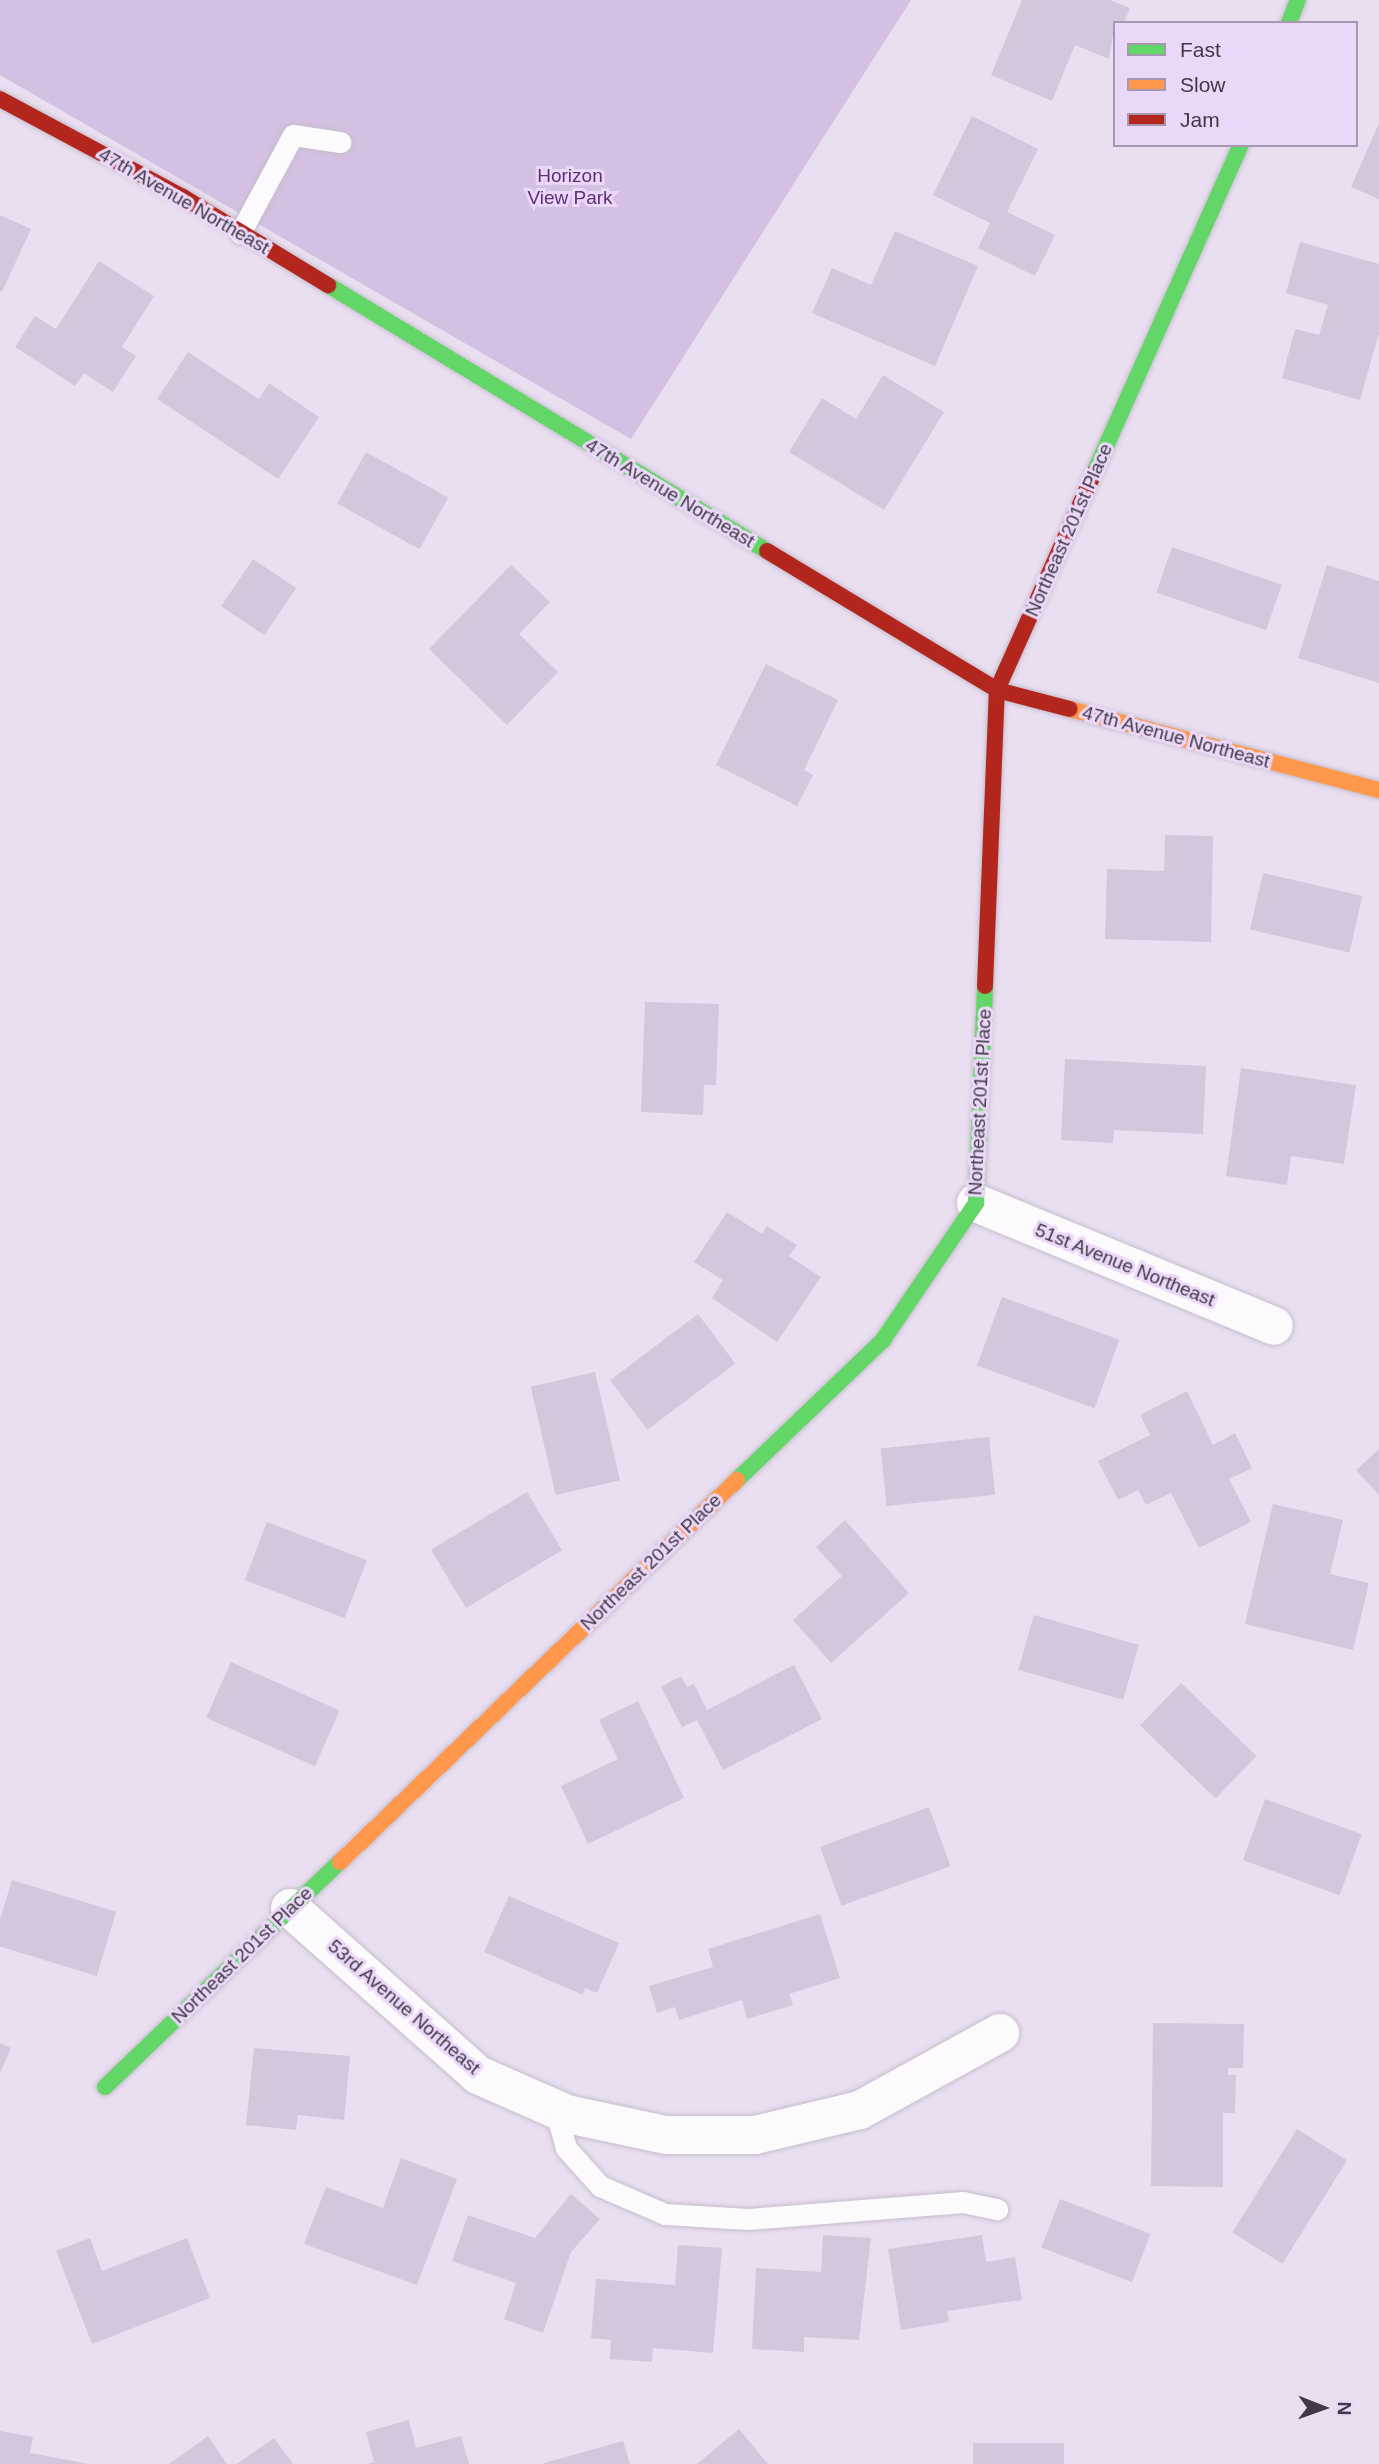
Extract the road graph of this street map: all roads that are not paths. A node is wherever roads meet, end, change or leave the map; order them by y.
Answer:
1 (1297, 0) edge
2 (1290, 21) edge
3 (0, 99) edge
4 (340, 142) dead end
5 (1240, 147) edge
6 (240, 233) junction
7 (997, 690) junction
8 (1379, 790) edge
9 (976, 1203) junction
10 (1275, 1326) dead end
11 (290, 1908) junction
12 (1000, 2033) dead end
13 (105, 2087) dead end
14 (555, 2109) junction
15 (997, 2209) dead end

1 - 2 street
3 - 6 street, 47th Avenue Northeast
4 - 6 lane
5 - 7 street, Northeast 201st Place
6 - 7 street, 47th Avenue Northeast
7 - 8 street, 47th Avenue Northeast
7 - 9 street, Northeast 201st Place
9 - 10 street, 51st Avenue Northeast
9 - 11 street, Northeast 201st Place
11 - 13 street, Northeast 201st Place
11 - 14 street, 53rd Avenue Northeast
12 - 14 street, 53rd Avenue Northeast
14 - 15 lane

